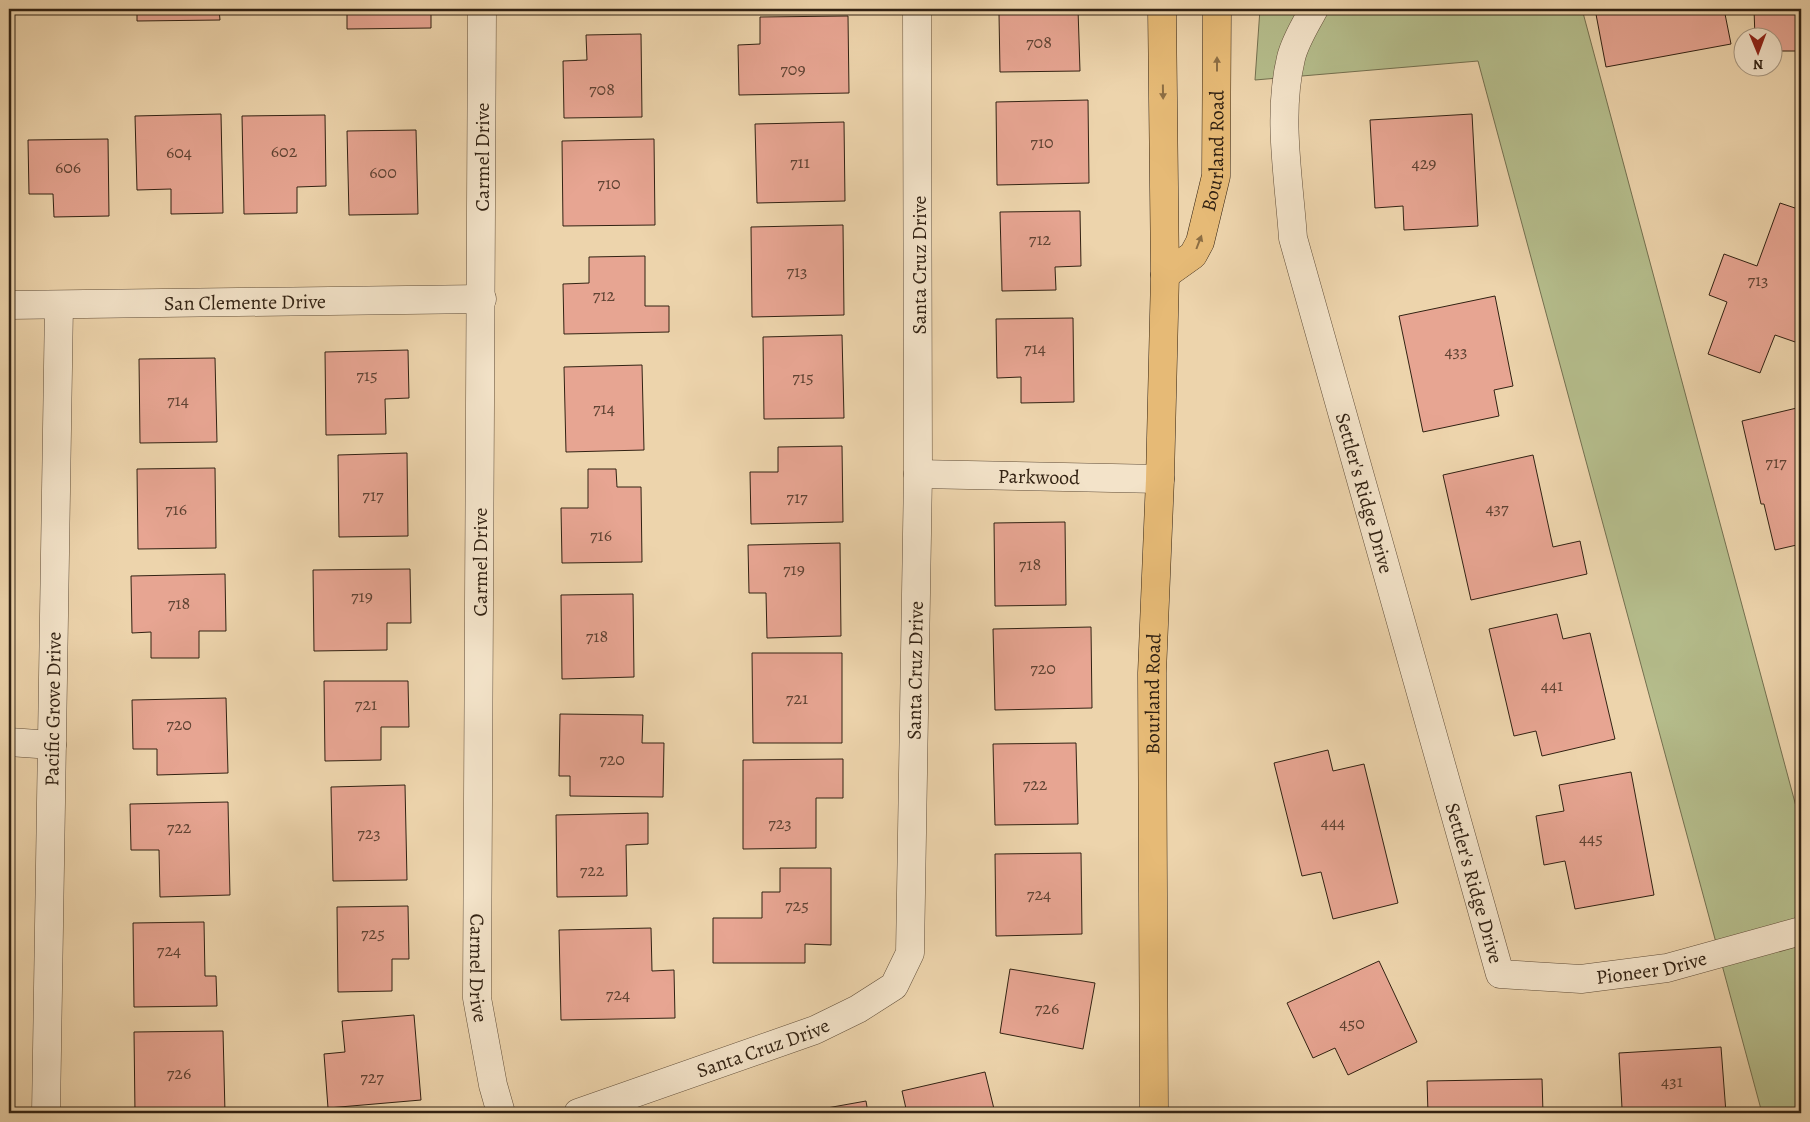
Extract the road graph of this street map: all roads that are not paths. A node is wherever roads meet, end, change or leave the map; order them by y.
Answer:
1 (482, 9) edge
2 (917, 9) edge
3 (1162, 9) edge
4 (1217, 9) edge
5 (1314, 9) edge
6 (1165, 275) junction
7 (482, 299) junction
8 (9, 305) edge
9 (59, 305) junction
10 (918, 474) junction
11 (1160, 479) junction
12 (9, 742) edge
13 (52, 745) junction
14 (1801, 931) edge
15 (1500, 974) joint
16 (46, 1113) edge
17 (501, 1113) edge
18 (578, 1113) edge
19 (1154, 1113) edge

1 - 7 street, Carmel Drive
2 - 10 street, Santa Cruz Drive
3 -> 6 main road, Bourland Road
6 -> 4 main road, Bourland Road
5 - 15 street, Settler's Ridge Drive
6 - 11 main road, Bourland Road
7 - 9 street, San Clemente Drive
7 - 17 street, Carmel Drive
8 - 9 street, San Clemente Drive
9 - 13 street, Pacific Grove Drive
10 - 11 street, Parkwood
10 - 18 street, Santa Cruz Drive
11 - 19 main road, Bourland Road
12 - 13 street
13 - 16 street, Pacific Grove Drive
14 - 15 street, Pioneer Drive

